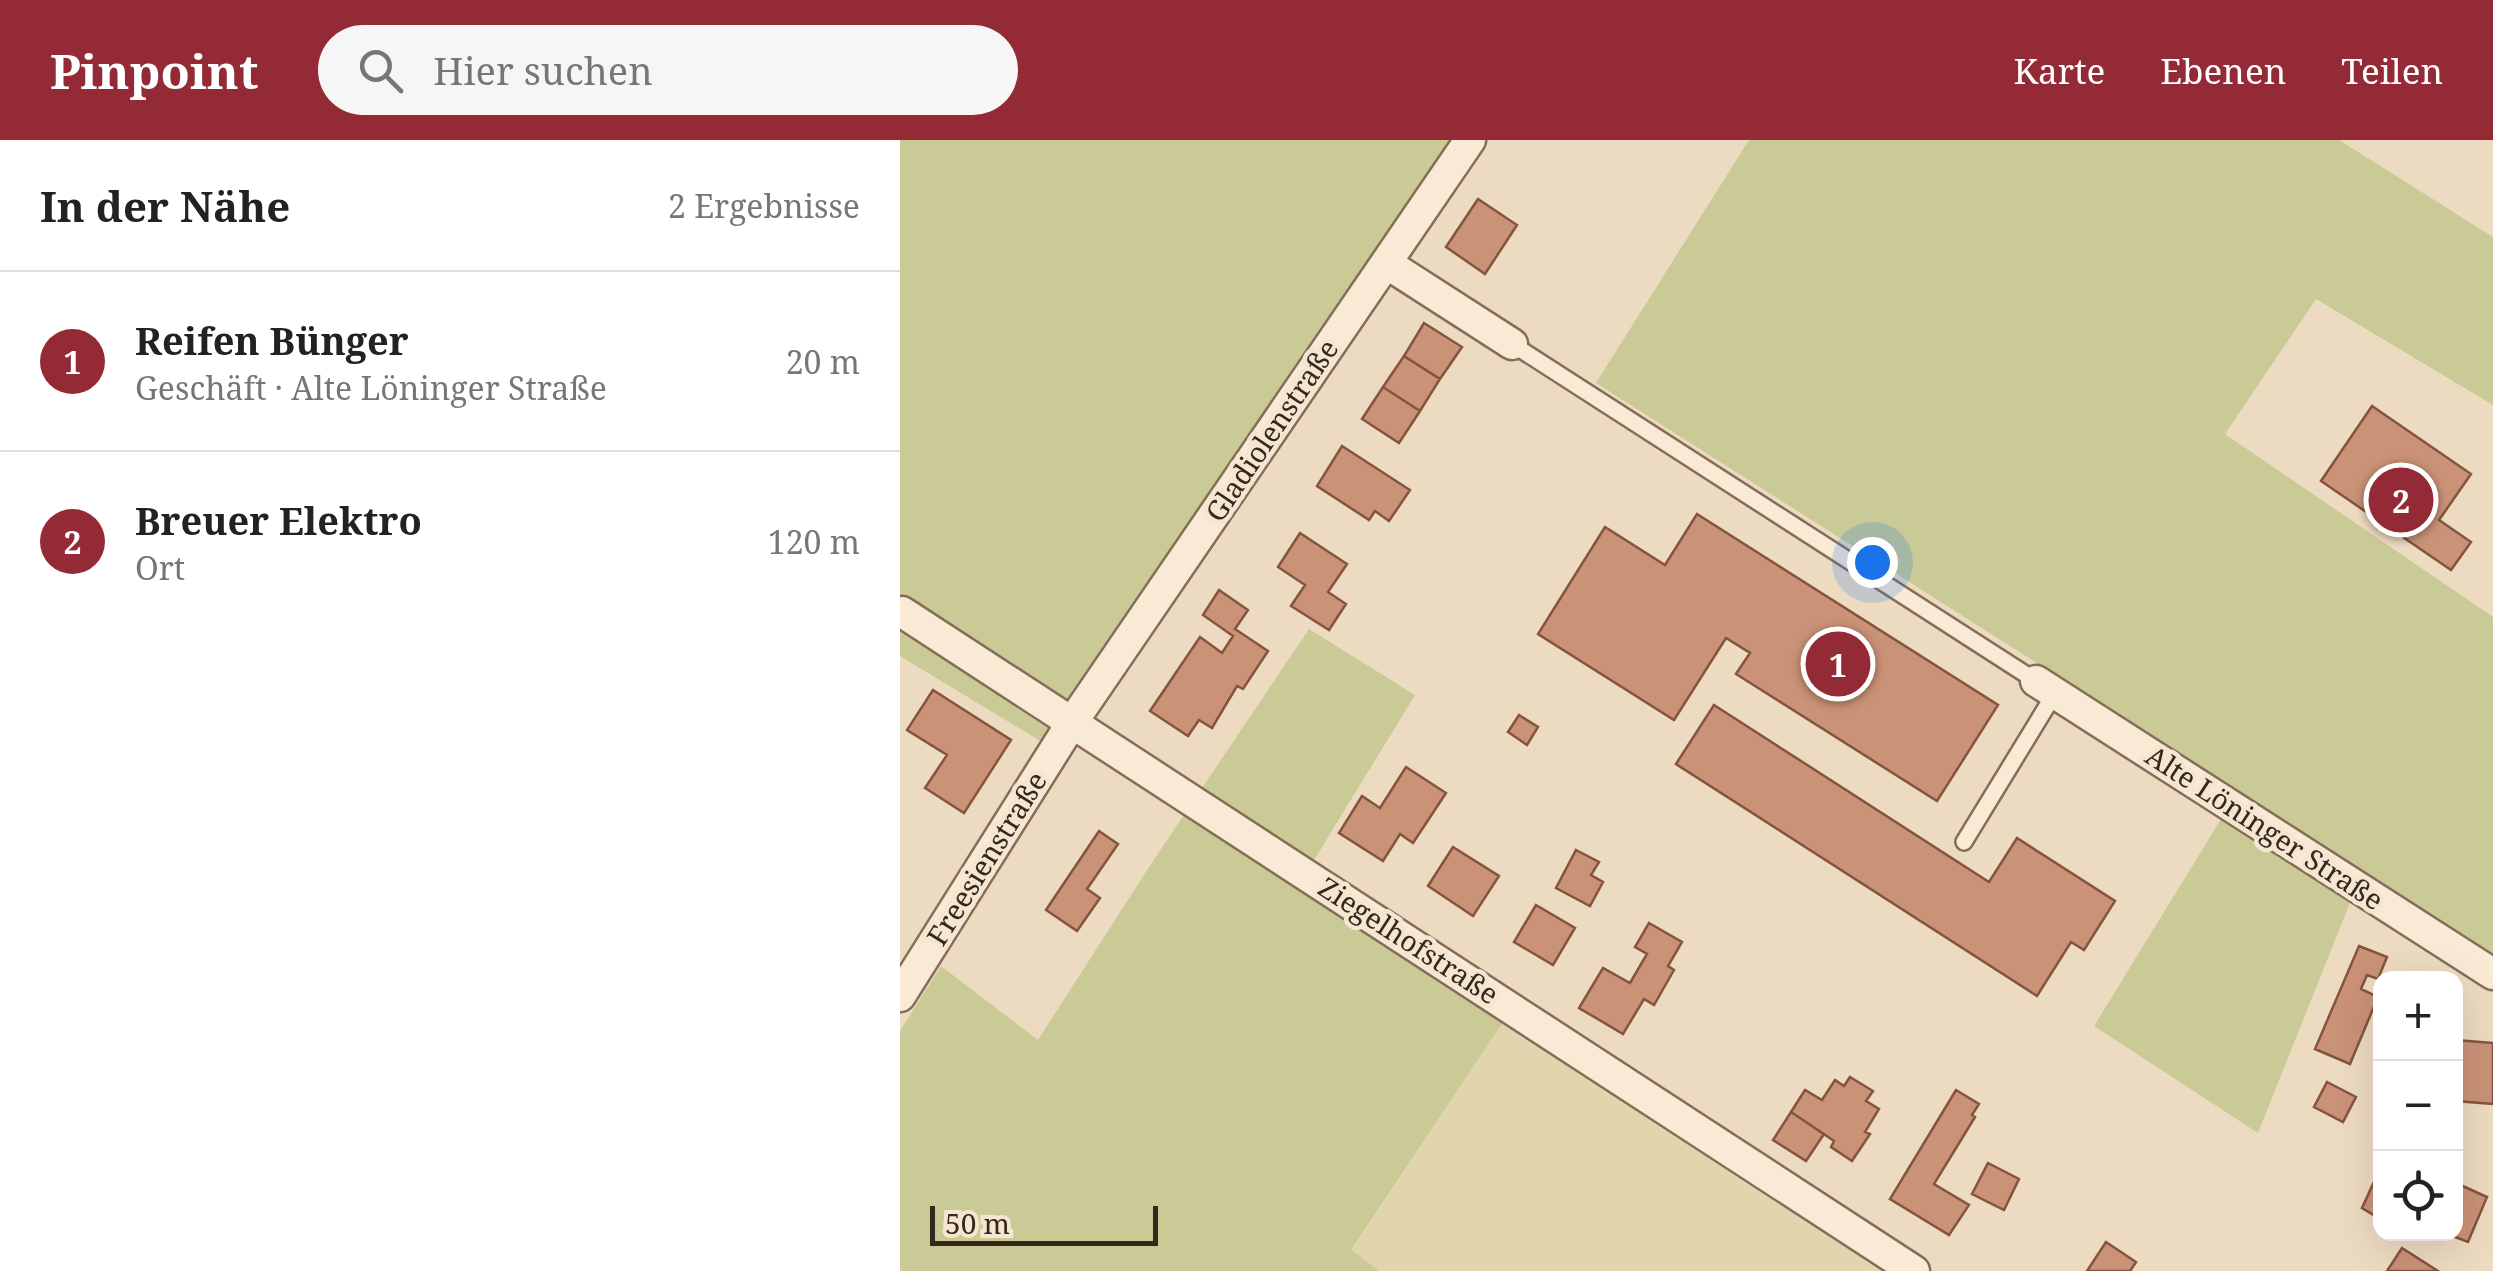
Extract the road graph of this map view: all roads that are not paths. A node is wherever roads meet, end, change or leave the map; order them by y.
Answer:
1 (1470, 140) edge
2 (1386, 262) junction
3 (1512, 344) joint
4 (902, 612) edge
5 (2046, 687) junction
6 (1072, 721) junction
7 (1964, 842) dead end
8 (2493, 974) edge
9 (900, 996) edge
10 (1914, 1271) edge

1 - 2 street, Gladiolenstraße
2 - 3 street
2 - 6 street, Gladiolenstraße
3 - 5 lane
4 - 6 street, Ziegelhofstraße
5 - 7 lane
5 - 8 street, Alte Löninger Straße
6 - 9 street, Freesienstraße
6 - 10 street, Ziegelhofstraße

